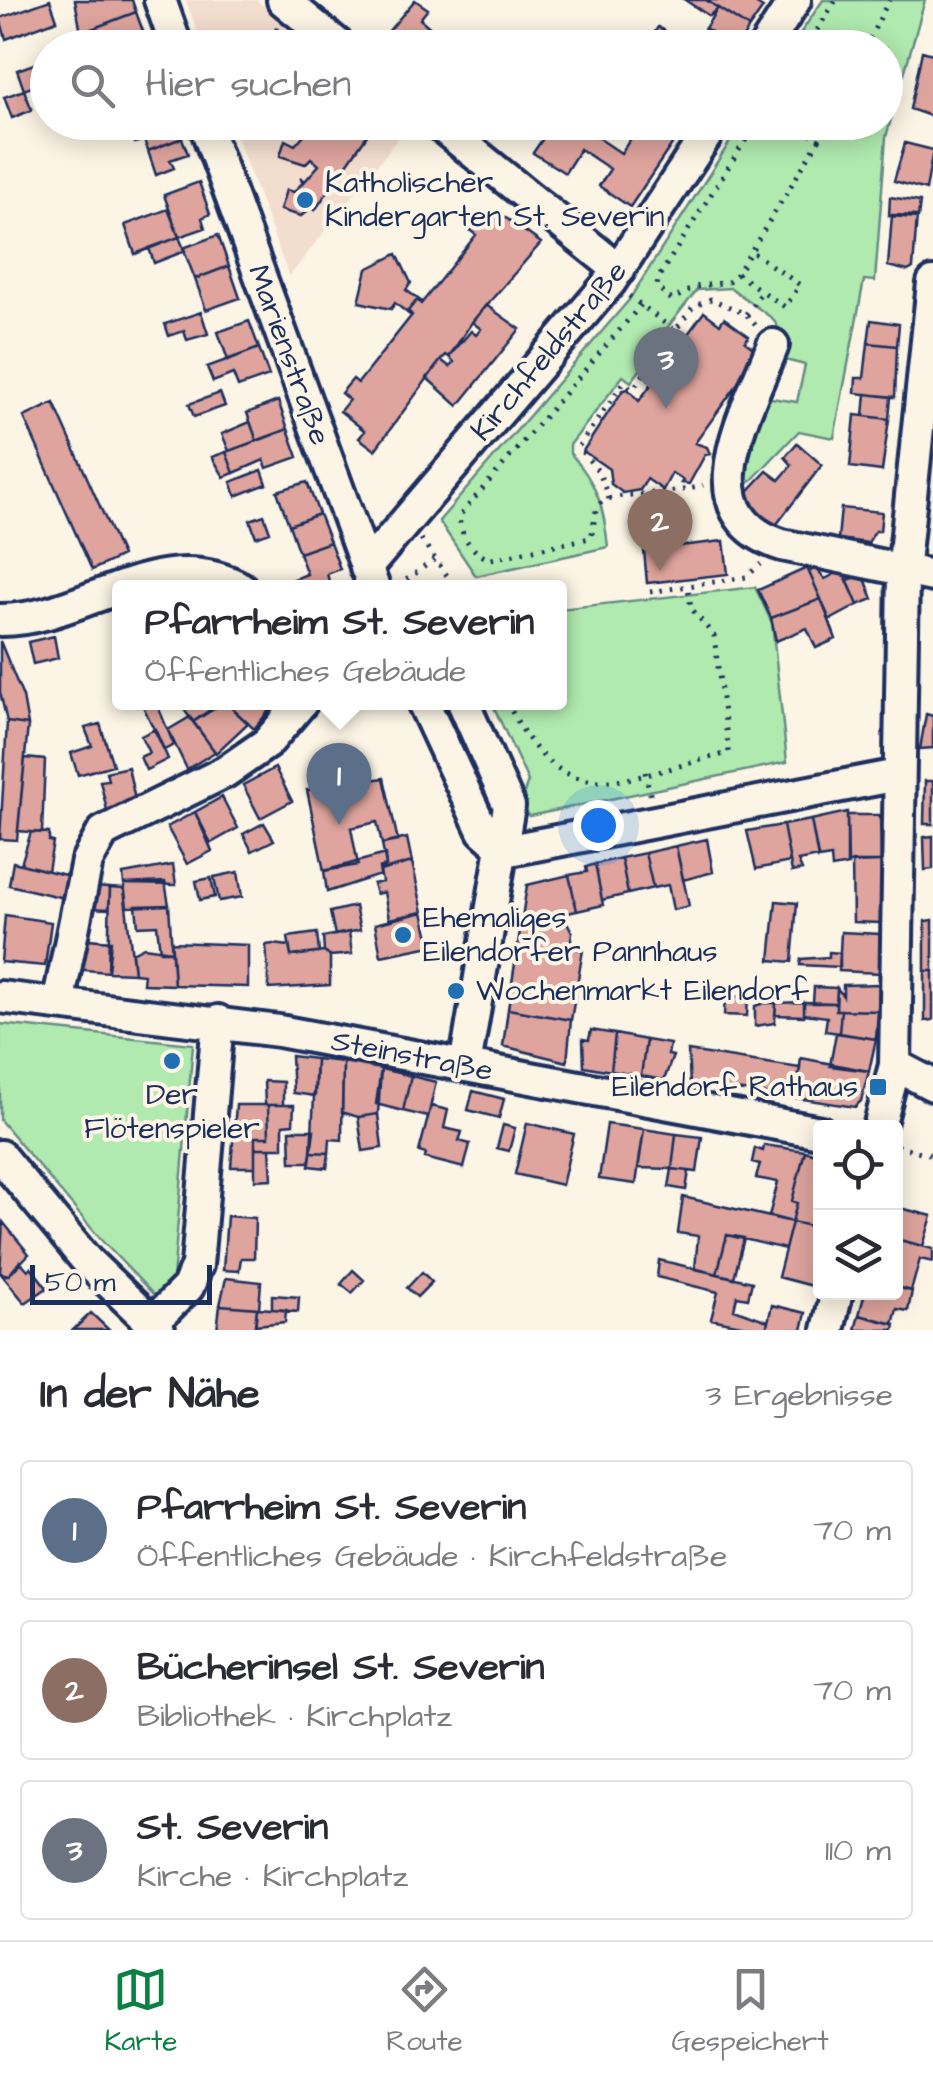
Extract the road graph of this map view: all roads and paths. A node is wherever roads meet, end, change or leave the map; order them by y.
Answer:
1 (160, 0) edge
2 (283, 0) edge
3 (796, 0) edge
4 (836, 0) edge
5 (889, 0) edge
6 (171, 30) edge
7 (320, 30) edge
8 (776, 30) edge
9 (817, 30) edge
10 (874, 30) edge
11 (211, 140) edge
12 (457, 140) edge
13 (703, 140) edge
14 (746, 140) edge
15 (820, 140) edge
16 (752, 252) junction
17 (737, 274) junction
18 (615, 276) junction
19 (933, 283) edge
20 (762, 292) junction
21 (640, 305) junction
22 (746, 314) junction
23 (676, 331) junction
24 (773, 345) joint
25 (726, 476) junction
26 (609, 499) junction
27 (424, 542) dead end
28 (782, 546) junction
29 (436, 559) junction
30 (918, 574) edge
31 (448, 577) dead end
32 (370, 578) edge
33 (144, 580) edge
34 (227, 580) edge
35 (407, 580) edge
36 (112, 588) edge
37 (688, 588) junction
38 (650, 592) dead end
39 (0, 620) edge
40 (295, 710) edge
41 (427, 710) edge
42 (467, 710) edge
43 (512, 710) edge
44 (898, 775) junction
45 (499, 845) junction
46 (0, 997) edge
47 (58, 1004) junction
48 (218, 1021) junction
49 (895, 1065) junction
50 (465, 1066) junction
51 (933, 1085) edge
52 (881, 1120) edge
53 (813, 1131) edge
54 (903, 1148) edge
55 (0, 1156) edge
56 (933, 1156) edge
57 (835, 1300) edge
58 (156, 1327) edge
59 (828, 1330) edge

1 - 6 street
2 - 7 street
3 - 8 street
4 - 9 path
5 - 10 path
11 - 32 street, Marienstraße
12 - 18 street
13 - 18 street, Kirchfeldstraße
14 - 17 path
15 - 16 path
16 - 17 path
16 - 20 path
17 - 20 path
18 - 21 path
18 - 32 street, Kirchfeldstraße
19 - 30 street
20 - 22 path
21 - 23 path
21 - 26 path
22 - 23 path
22 - 24 path
23 - 26 path
24 - 25 street
25 - 26 path
25 - 28 street
27 - 29 path
28 - 30 street
28 - 37 path
29 - 31 path
29 - 35 path
30 - 44 street
33 - 34 street
36 - 39 street
37 - 38 path
37 - 43 path
40 - 47 street
41 - 45 street
42 - 45 street
44 - 45 street
44 - 49 street
45 - 50 street
46 - 47 street, Steinstraße
47 - 48 street, Steinstraße
48 - 50 street, Steinstraße
48 - 58 street
49 - 51 street
49 - 52 street
50 - 53 street, Steinstraße
54 - 56 path
55 - 58 street
57 - 59 street

